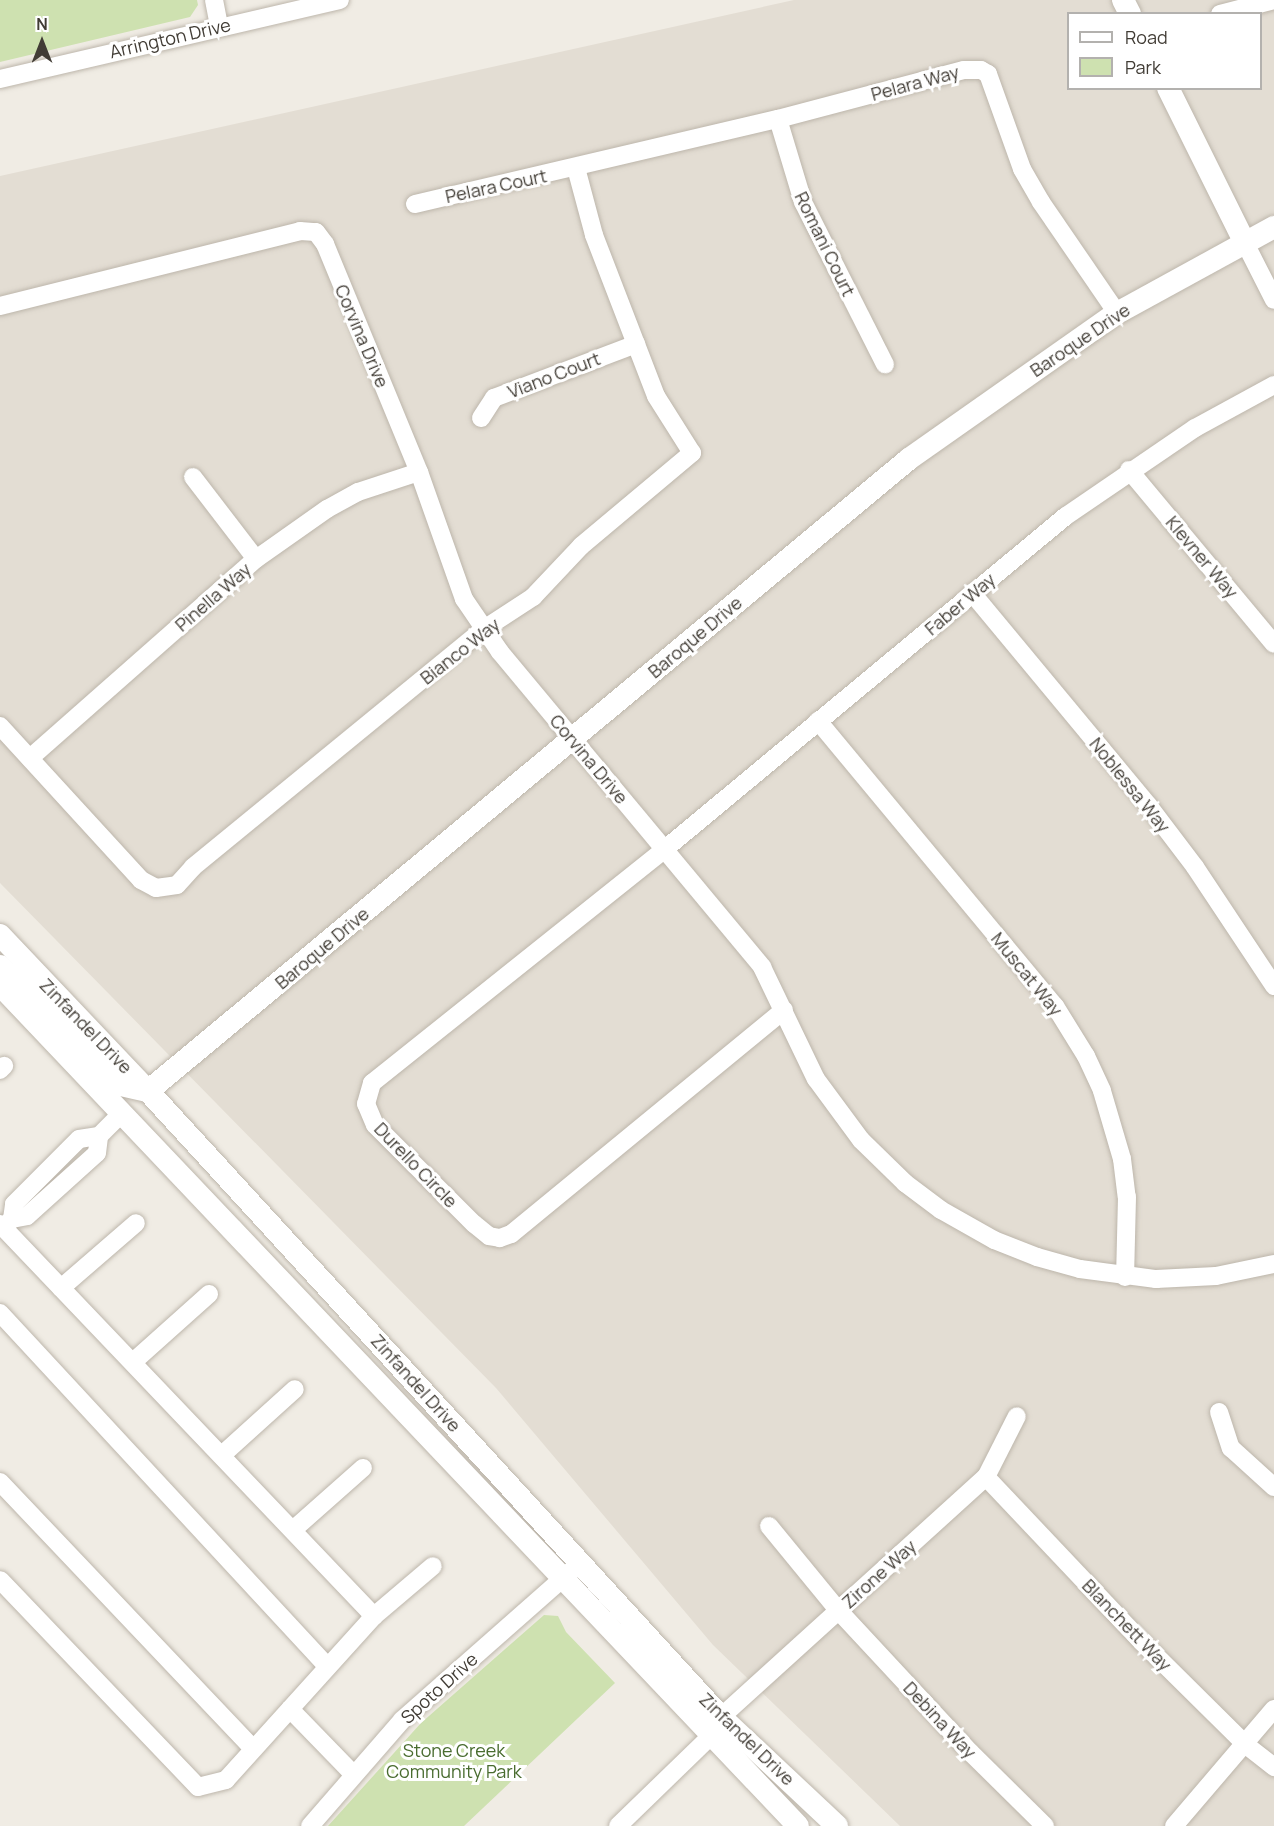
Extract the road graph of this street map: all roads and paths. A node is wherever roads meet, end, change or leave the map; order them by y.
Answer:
1 (213, 0) edge
2 (340, 0) edge
3 (1274, 0) edge
4 (1228, 12) edge
5 (219, 25) junction
6 (0, 79) edge
7 (1169, 90) edge
8 (778, 119) junction
9 (576, 168) junction
10 (415, 204) dead end
11 (1274, 227) edge
12 (1244, 241) junction
13 (1274, 300) edge
14 (0, 306) edge
15 (1117, 313) junction
16 (636, 344) junction
17 (885, 364) dead end
18 (1274, 385) edge
19 (481, 418) dead end
20 (1129, 470) junction
21 (419, 472) junction
22 (193, 477) dead end
23 (256, 559) junction
24 (972, 593) junction
25 (484, 629) junction
26 (1274, 644) edge
27 (818, 721) junction
28 (0, 726) edge
29 (572, 739) junction
30 (30, 758) junction
31 (664, 849) junction
32 (0, 935) edge
33 (0, 966) edge
34 (0, 985) edge
35 (1274, 986) edge
36 (784, 1010) junction
37 (148, 1091) junction
38 (120, 1111) junction
39 (136, 1223) dead end
40 (4, 1225) edge
41 (303, 1260) junction
42 (1274, 1264) edge
43 (1125, 1277) junction
44 (61, 1288) junction
45 (209, 1294) dead end
46 (0, 1313) edge
47 (132, 1362) junction
48 (295, 1389) dead end
49 (1219, 1412) dead end
50 (1017, 1416) dead end
51 (222, 1455) junction
52 (363, 1468) dead end
53 (986, 1477) junction
54 (0, 1482) edge
55 (1274, 1487) edge
56 (769, 1526) dead end
57 (294, 1529) junction
58 (580, 1563) junction
59 (433, 1566) dead end
60 (562, 1578) junction
61 (0, 1580) edge
62 (838, 1610) junction
63 (374, 1616) junction
64 (327, 1666) junction
65 (290, 1709) junction
66 (1274, 1709) edge
67 (722, 1717) junction
68 (710, 1737) junction
69 (1246, 1745) junction
70 (252, 1748) junction
71 (1274, 1767) edge
72 (353, 1774) junction
73 (310, 1826) edge
74 (618, 1826) edge
75 (798, 1826) edge
76 (837, 1826) edge
77 (1045, 1826) edge
78 (1174, 1826) edge

1 - 5 street
2 - 5 street, Arrington Drive
3 - 4 street
5 - 6 street, Arrington Drive
7 - 12 street
8 - 9 street, Pelara Way
8 - 15 street, Pelara Way
8 - 17 street, Romani Court
9 - 10 street, Pelara Court
9 - 16 street, Bianco Way
11 - 12 street, Baroque Drive
12 - 13 street
12 - 15 street, Baroque Drive
14 - 21 street, Corvina Drive
15 - 29 street, Baroque Drive
16 - 19 street, Viano Court
16 - 25 street, Bianco Way
18 - 20 street, Faber Way
20 - 24 street, Faber Way
20 - 26 street, Klevner Way
21 - 23 street, Pinella Way
21 - 25 street, Corvina Drive
22 - 23 street
23 - 30 street, Pinella Way
24 - 27 street, Faber Way
24 - 35 street, Noblessa Way
25 - 29 street, Corvina Drive
25 - 30 street, Bianco Way
27 - 31 street, Faber Way
27 - 43 street, Muscat Way
28 - 30 street, Bianco Way
29 - 31 street, Corvina Drive
29 - 37 street, Baroque Drive
31 - 36 street, Corvina Drive
31 - 36 street, Durello Circle
32 - 37 street, Zinfandel Drive
33 - 37 street
34 - 38 street, Zinfandel Drive
36 - 43 street, Corvina Drive
37 - 41 street, Zinfandel Drive
38 - 40 street
38 - 41 street
38 - 60 street, Zinfandel Drive
39 - 44 street
40 - 44 street
41 - 58 street, Zinfandel Drive
42 - 43 street, Corvina Drive
44 - 47 street
45 - 47 street
46 - 64 street
47 - 51 street
48 - 51 street
49 - 55 street
50 - 53 street, Zirone Way
51 - 57 street
52 - 57 street
53 - 62 street, Zirone Way
53 - 69 street, Blanchett Way
54 - 70 street
56 - 62 street, Debina Way
57 - 63 street
58 - 60 street, Spoto Drive
58 - 67 street, Zinfandel Drive
59 - 63 street
60 - 68 street, Zinfandel Drive
60 - 72 street, Spoto Drive
61 - 70 street
62 - 67 street, Zirone Way
62 - 77 street, Debina Way
63 - 64 street
64 - 65 street
65 - 70 street
65 - 72 street
66 - 69 street
67 - 76 street, Zinfandel Drive
68 - 74 street
68 - 75 street, Zinfandel Drive
69 - 71 street, Blanchett Way
69 - 78 street
72 - 73 street, Spoto Drive

